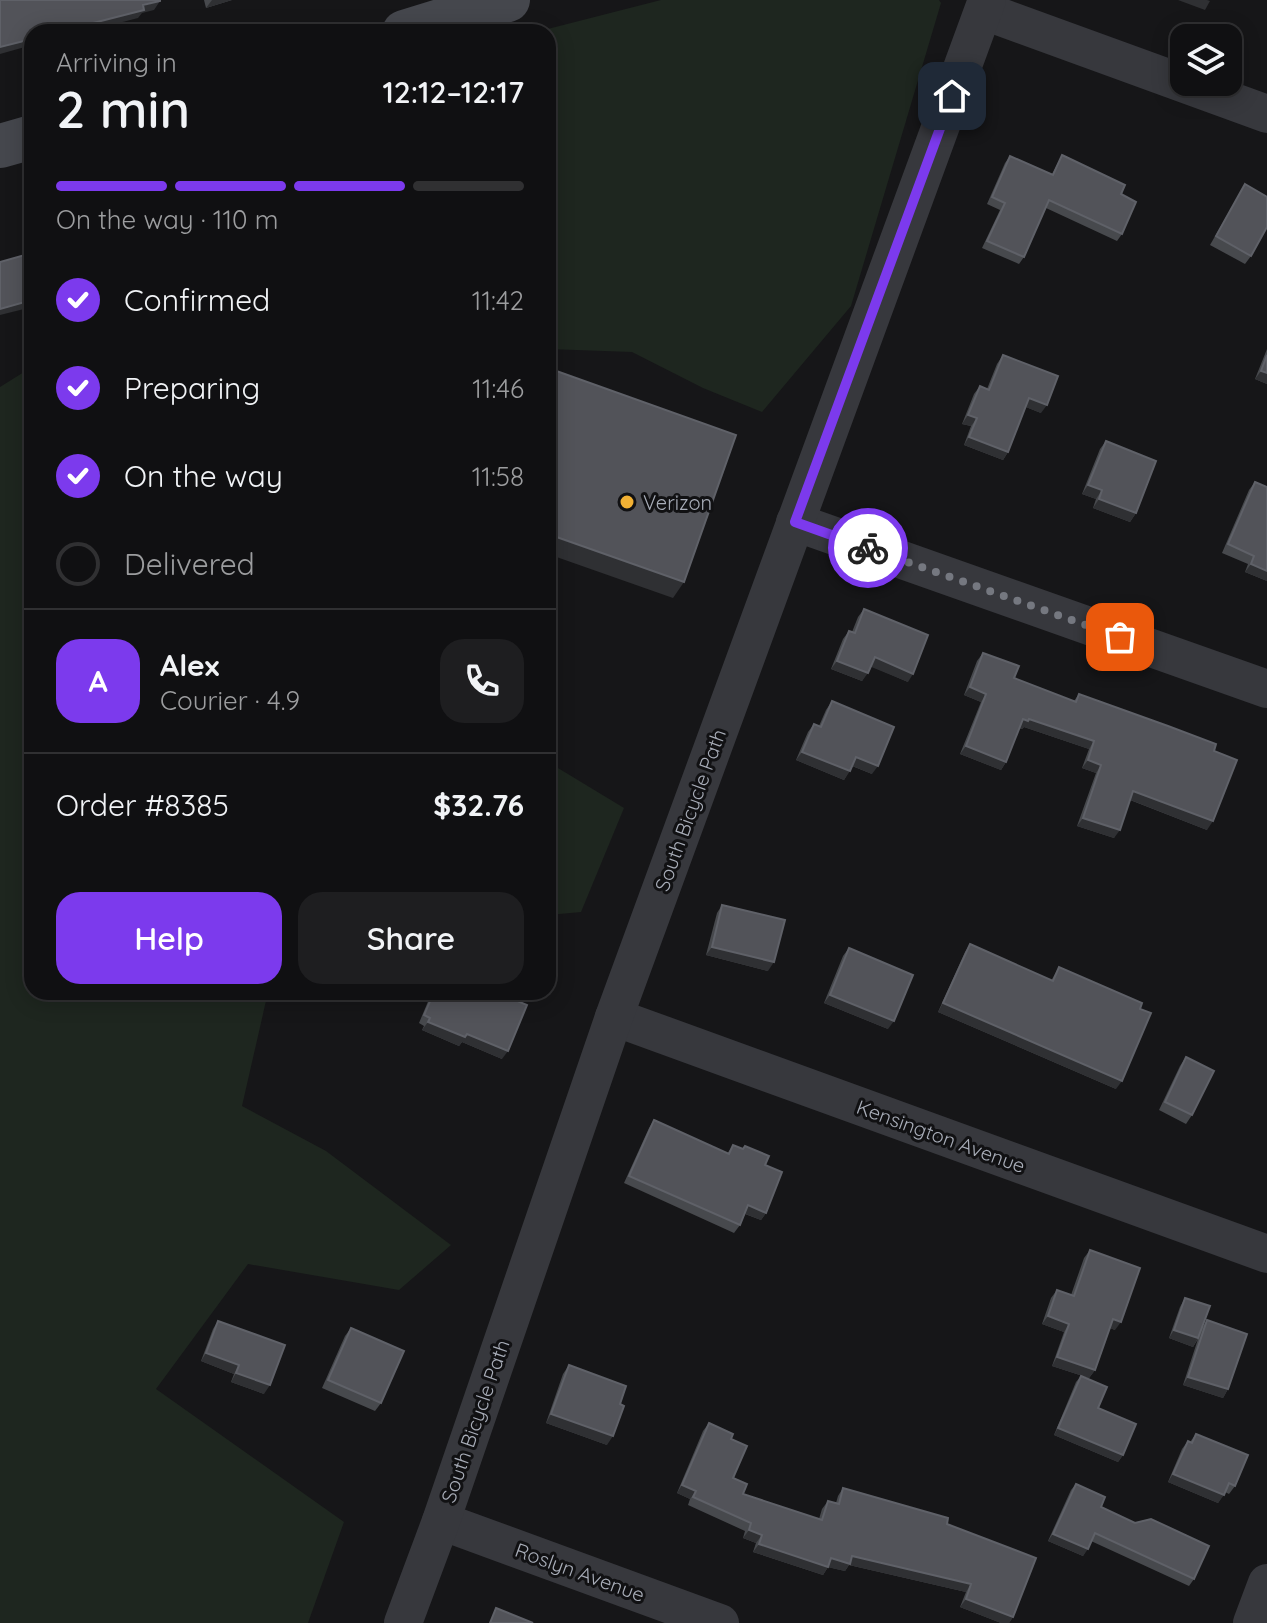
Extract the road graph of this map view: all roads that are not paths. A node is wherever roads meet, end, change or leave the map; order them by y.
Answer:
1 (508, 0) edge
2 (985, 6) edge
3 (430, 24) edge
4 (1267, 114) edge
5 (24, 139) edge
6 (0, 146) edge
7 (795, 522) junction
8 (1267, 689) edge
9 (614, 1017) junction
10 (1267, 1254) edge
11 (441, 1521) junction
12 (1267, 1583) edge
13 (403, 1623) edge
14 (720, 1623) edge
15 (1252, 1623) edge

1 - 3 street
2 - 4 street
2 - 7 street, South Bicycle Path
5 - 6 street
7 - 8 street
7 - 9 street, South Bicycle Path
9 - 10 street, Kensington Avenue
9 - 11 street, South Bicycle Path
11 - 13 street, South Bicycle Path
11 - 14 street, Roslyn Avenue
12 - 15 street

